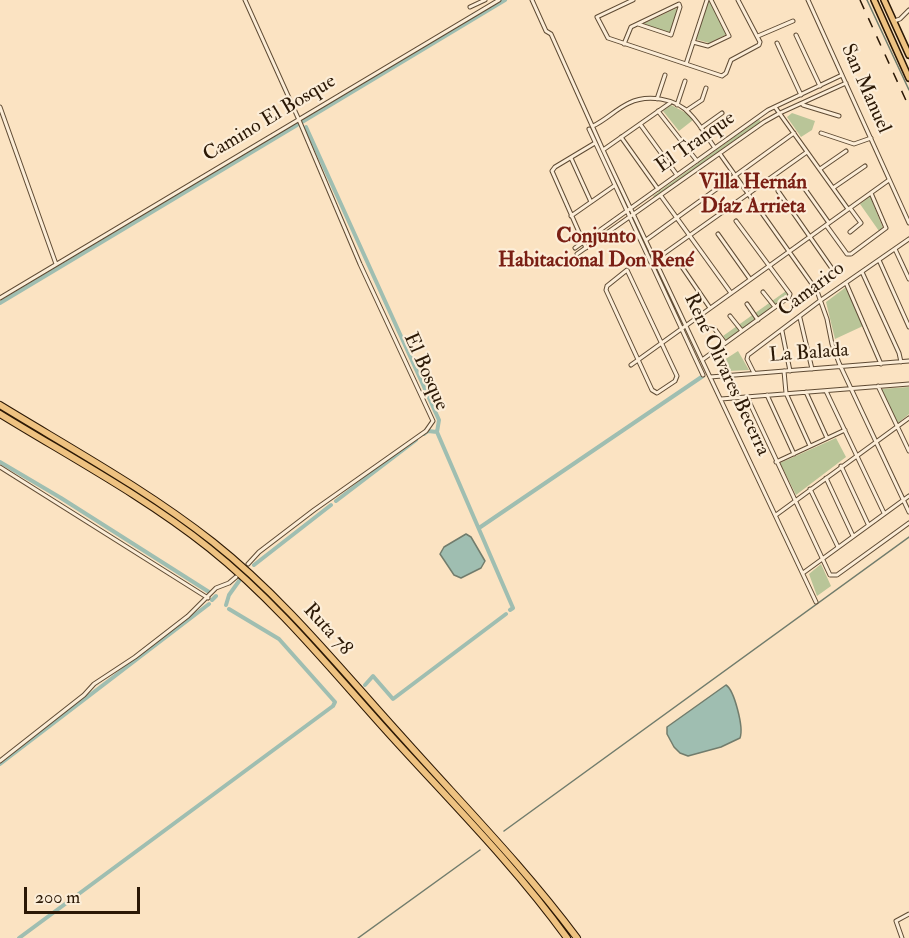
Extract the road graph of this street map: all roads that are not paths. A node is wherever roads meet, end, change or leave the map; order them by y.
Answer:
1 (245, 0) edge
2 (485, 0) edge
3 (499, 0) edge
4 (532, 0) edge
5 (633, 0) edge
6 (709, 0) edge
7 (738, 0) edge
8 (808, 0) edge
9 (874, 0) edge
10 (884, 0) edge
11 (470, 7) dead end
12 (909, 10) edge
13 (793, 21) dead end
14 (894, 21) junction
15 (638, 24) junction
16 (885, 24) junction
17 (898, 31) junction
18 (796, 35) dead end
19 (890, 35) junction
20 (758, 36) junction
21 (693, 42) junction
22 (777, 43) dead end
23 (624, 44) junction
24 (909, 55) edge
25 (686, 64) junction
26 (665, 75) dead end
27 (842, 75) junction
28 (909, 78) edge
29 (685, 81) dead end
30 (846, 83) junction
31 (820, 86) junction
32 (706, 88) dead end
33 (801, 95) junction
34 (657, 99) junction
35 (670, 103) junction
36 (801, 104) junction
37 (677, 105) junction
38 (0, 107) edge
39 (775, 107) junction
40 (658, 111) junction
41 (687, 111) junction
42 (722, 113) dead end
43 (780, 113) junction
44 (760, 116) junction
45 (839, 116) dead end
46 (299, 120) junction
47 (764, 122) junction
48 (640, 124) junction
49 (590, 128) junction
50 (701, 128) junction
51 (794, 133) junction
52 (821, 133) dead end
53 (621, 137) junction
54 (871, 138) junction
55 (595, 143) junction
56 (715, 148) junction
57 (603, 150) junction
58 (846, 151) dead end
59 (807, 152) junction
60 (720, 154) junction
61 (571, 158) junction
62 (697, 161) junction
63 (865, 166) dead end
64 (820, 169) junction
65 (677, 175) junction
66 (735, 175) junction
67 (889, 180) junction
68 (800, 182) dead end
69 (615, 185) junction
70 (833, 188) junction
71 (658, 189) junction
72 (778, 191) dead end
73 (871, 193) junction
74 (748, 194) junction
75 (649, 195) junction
76 (661, 196) junction
77 (653, 201) junction
78 (591, 202) junction
79 (849, 209) junction
80 (629, 210) junction
81 (634, 215) junction
82 (572, 216) junction
83 (630, 218) junction
84 (676, 218) junction
85 (736, 220) dead end
86 (909, 223) edge
87 (828, 224) junction
88 (850, 232) dead end
89 (718, 234) dead end
90 (690, 236) junction
91 (810, 237) junction
92 (909, 239) edge
93 (646, 240) junction
94 (584, 242) junction
95 (575, 248) dead end
96 (586, 248) junction
97 (895, 249) junction
98 (790, 252) junction
99 (577, 254) dead end
100 (655, 260) junction
101 (879, 260) junction
102 (56, 264) junction
103 (681, 264) dead end
104 (771, 266) junction
105 (833, 270) dead end
106 (862, 272) junction
107 (909, 279) edge
108 (750, 280) junction
109 (846, 283) junction
110 (763, 292) dead end
111 (731, 293) junction
112 (0, 298) edge
113 (821, 300) junction
114 (747, 304) dead end
115 (711, 308) junction
116 (775, 308) junction
117 (730, 316) dead end
118 (800, 318) junction
119 (758, 320) junction
120 (685, 325) junction
121 (909, 327) edge
122 (681, 328) junction
123 (714, 328) dead end
124 (742, 331) junction
125 (782, 331) junction
126 (662, 342) junction
127 (726, 344) junction
128 (638, 359) junction
129 (702, 360) junction
130 (909, 361) edge
131 (901, 362) junction
132 (881, 364) junction
133 (631, 365) dead end
134 (841, 366) junction
135 (812, 369) junction
136 (784, 371) junction
137 (790, 371) junction
138 (754, 373) junction
139 (703, 375) dead end
140 (710, 377) junction
141 (909, 384) edge
142 (878, 386) junction
143 (851, 388) junction
144 (826, 391) junction
145 (806, 392) junction
146 (786, 393) junction
147 (766, 395) junction
148 (747, 397) junction
149 (721, 399) junction
150 (0, 405) edge
151 (0, 414) edge
152 (909, 417) edge
153 (897, 426) junction
154 (845, 430) junction
155 (827, 438) junction
156 (877, 441) junction
157 (810, 446) junction
158 (909, 451) edge
159 (794, 454) junction
160 (857, 455) junction
161 (776, 462) junction
162 (841, 466) junction
163 (0, 467) edge
164 (826, 477) junction
165 (810, 489) junction
166 (909, 496) edge
167 (795, 500) junction
168 (903, 500) junction
169 (909, 512) edge
170 (884, 513) junction
171 (776, 515) junction
172 (909, 523) edge
173 (868, 524) junction
174 (853, 536) junction
175 (838, 547) junction
176 (822, 558) junction
177 (248, 564) dead end
178 (803, 573) junction
179 (236, 577) dead end
180 (208, 598) junction
181 (816, 602) dead end
182 (0, 760) edge
183 (909, 914) edge
184 (567, 938) edge
185 (577, 938) edge
186 (902, 938) edge

1 - 46 street
2 - 11 street
3 - 46 street, Camino El Bosque
4 - 49 street, René Olivares Becerra
5 - 23 street
6 - 21 street
6 - 21 street
7 - 20 street
8 - 27 street, San Manuel
9 - 16 main road
10 - 14 main road
12 - 14 street
13 - 20 street
14 - 16 main road
14 - 17 main road
15 - 15 street
15 - 23 street
16 - 19 main road
17 - 19 main road
17 - 24 main road
18 - 31 street
19 - 28 main road
20 - 25 street
21 - 25 street
22 - 33 street
23 - 25 street
26 - 34 street
27 - 30 street, San Manuel
27 - 31 street, El Tranque
29 - 37 street
30 - 36 street, El Tranque
30 - 54 street, San Manuel
31 - 33 street, El Tranque
32 - 41 street
33 - 39 street, El Tranque
34 - 35 street
34 - 49 street
35 - 37 street
35 - 40 street
36 - 43 street, El Tranque
36 - 45 street
37 - 41 street
38 - 102 street
39 - 43 street
39 - 44 street, El Tranque
40 - 48 street
40 - 62 street
41 - 50 street
42 - 50 street
43 - 47 street, El Tranque
43 - 51 street
44 - 47 street
44 - 56 street, El Tranque
46 - 102 street, Camino El Bosque
46 - 177 street, El Bosque
47 - 60 street, El Tranque
48 - 53 street
48 - 65 street
49 - 55 street, René Olivares Becerra
49 - 57 street, René Olivares Becerra
50 - 56 street
51 - 59 street
51 - 66 street
52 - 54 street
53 - 57 street
53 - 71 street
54 - 67 street, San Manuel
55 - 61 street
55 - 69 street, René Olivares Becerra
56 - 62 street, El Tranque
57 - 80 street, René Olivares Becerra
58 - 64 street
59 - 64 street
59 - 74 street
60 - 66 street
60 - 76 street, El Tranque
61 - 78 street
61 - 82 street
62 - 65 street, El Tranque
63 - 70 street
64 - 70 street
65 - 71 street, El Tranque
66 - 74 street
66 - 84 street
67 - 73 street
67 - 86 street, San Manuel
68 - 87 street
69 - 78 street
69 - 80 street, René Olivares Becerra
70 - 79 street
71 - 75 street, El Tranque
72 - 91 street
73 - 79 street
73 - 87 street
74 - 90 street
74 - 98 street
75 - 77 street
75 - 80 street, El Tranque
76 - 77 street, El Tranque
76 - 84 street
77 - 81 street, El Tranque
78 - 82 street
79 - 87 street
79 - 88 street
80 - 81 street, René Olivares Becerra
80 - 83 street, René Olivares Becerra
80 - 94 street, El Tranque
81 - 83 street, El Tranque
81 - 93 street, René Olivares Becerra
82 - 94 street
83 - 96 street, El Tranque
83 - 122 street, René Olivares Becerra
84 - 90 street
84 - 93 street
85 - 104 street
87 - 91 street
89 - 108 street
90 - 100 street
90 - 111 street
91 - 98 street
91 - 105 street
92 - 97 street, Camarico
93 - 100 street, René Olivares Becerra
94 - 95 street, El Tranque
94 - 96 street
96 - 99 street, El Tranque
97 - 101 street, Camarico
97 - 107 street
98 - 104 street
98 - 113 street
100 - 120 street, René Olivares Becerra
101 - 106 street, Camarico
101 - 121 street
102 - 112 street, Camino El Bosque
103 - 115 street
104 - 108 street
104 - 116 street
106 - 109 street, Camarico
106 - 131 street
108 - 111 street
109 - 113 street, Camarico
109 - 132 street
110 - 116 street
111 - 115 street
113 - 118 street, Camarico
113 - 134 street
114 - 119 street
115 - 120 street
116 - 119 street
117 - 124 street
118 - 125 street, Camarico
118 - 135 street
119 - 124 street
120 - 122 street
120 - 129 street, René Olivares Becerra
122 - 126 street
122 - 139 street, René Olivares Becerra
123 - 127 street
124 - 127 street
125 - 137 street
125 - 138 street, Camarico
126 - 128 street
126 - 128 street
126 - 128 street
127 - 129 street
128 - 133 street
129 - 140 street, René Olivares Becerra
130 - 131 street, La Balada
131 - 132 street, La Balada
132 - 134 street, La Balada
134 - 135 street, La Balada
134 - 143 street
135 - 137 street, La Balada
136 - 137 street, La Balada
136 - 138 street, La Balada
136 - 146 street
138 - 140 street, La Balada
140 - 149 street, René Olivares Becerra
141 - 142 street
142 - 143 street
142 - 153 street
143 - 144 street
143 - 156 street
144 - 145 street
144 - 154 street
145 - 146 street
145 - 155 street
146 - 147 street
146 - 157 street
147 - 148 street
147 - 159 street
148 - 149 street
148 - 161 street
149 - 171 street, René Olivares Becerra
150 - 185 highway, Ruta 78
151 - 184 highway, Ruta 78
152 - 153 street
153 - 156 street
153 - 158 street
154 - 155 street
154 - 160 street
155 - 157 street
156 - 160 street
156 - 168 street
157 - 159 street
159 - 161 street
160 - 162 street
160 - 170 street
161 - 167 street
162 - 164 street
162 - 173 street
163 - 180 street
164 - 165 street
164 - 174 street
165 - 167 street
165 - 175 street
166 - 168 street
167 - 171 street
167 - 176 street
168 - 169 street
168 - 170 street
170 - 173 street
171 - 178 street, René Olivares Becerra
172 - 176 street
173 - 174 street
174 - 175 street
175 - 176 street
176 - 178 street
178 - 181 street, René Olivares Becerra
179 - 180 street
180 - 182 street
183 - 186 street

